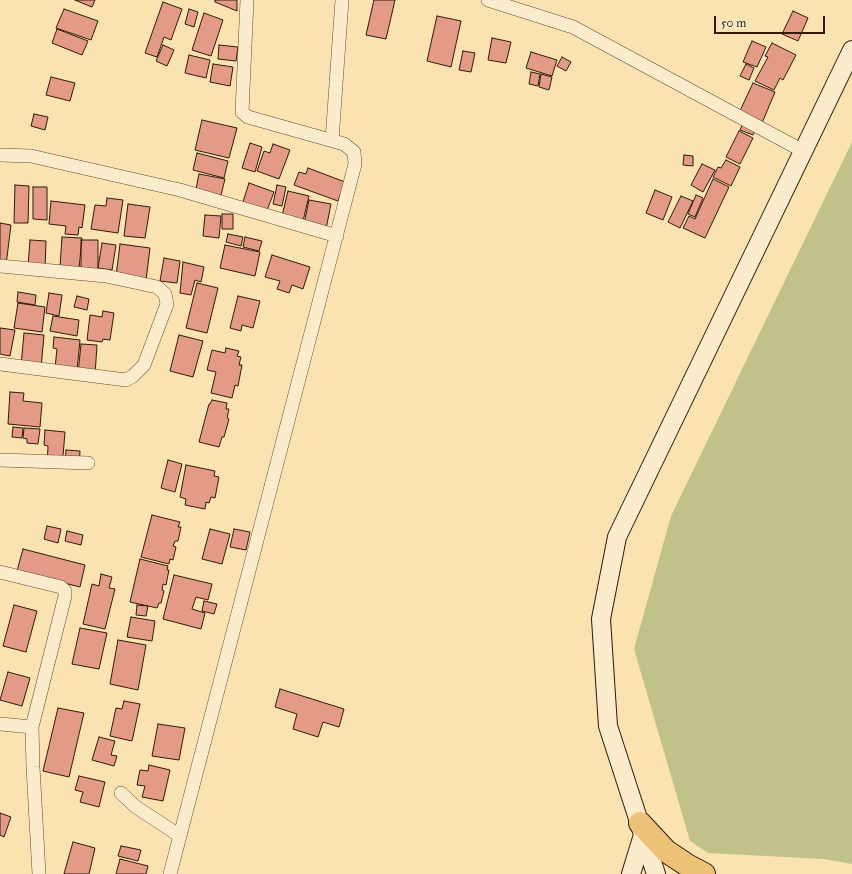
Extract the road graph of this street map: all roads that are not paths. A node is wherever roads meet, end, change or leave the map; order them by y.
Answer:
1 (247, 0) edge
2 (342, 0) edge
3 (488, 0) edge
4 (852, 50) edge
5 (332, 140) junction
6 (803, 151) junction
7 (0, 155) edge
8 (337, 236) junction
9 (0, 266) edge
10 (0, 364) edge
11 (0, 460) edge
12 (88, 463) dead end
13 (0, 572) edge
14 (0, 724) edge
15 (32, 726) junction
16 (121, 793) dead end
17 (641, 829) junction
18 (180, 836) junction
19 (39, 874) edge
20 (170, 874) edge
21 (631, 874) edge
22 (656, 874) edge
23 (704, 874) edge

1 - 5 street
2 - 5 street
3 - 6 street
4 - 6 street
5 - 8 street
6 - 17 street
7 - 8 street
8 - 18 street
9 - 10 street
11 - 12 street
13 - 15 street
14 - 15 street
15 - 19 street
16 - 18 street
17 - 21 street
17 - 22 street
17 - 23 highway
18 - 20 street

